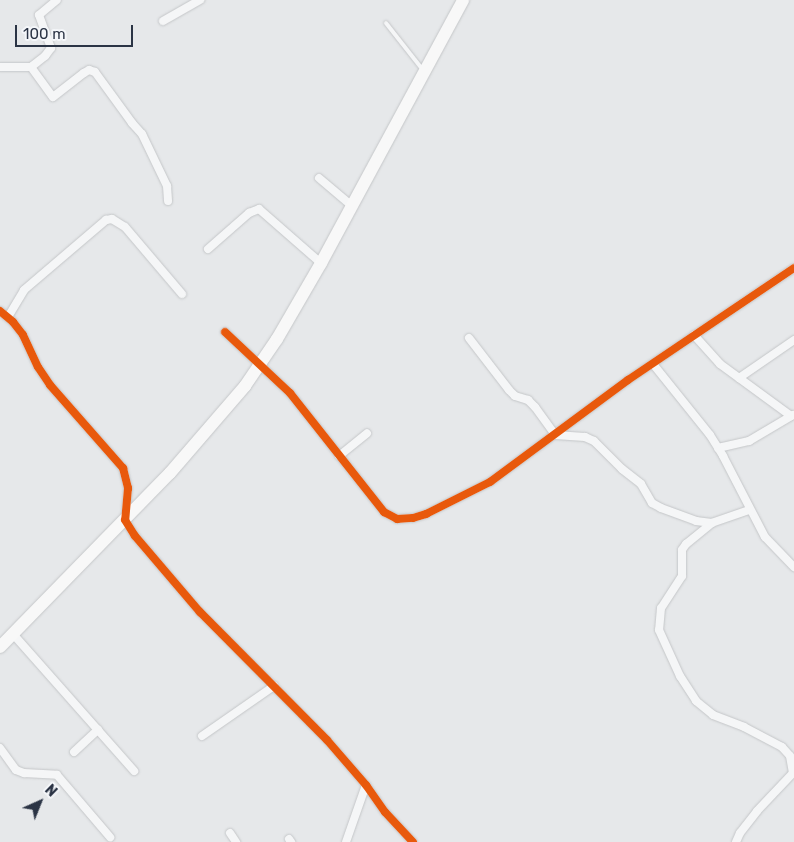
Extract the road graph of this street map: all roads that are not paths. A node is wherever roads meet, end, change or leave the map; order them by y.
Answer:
1 (57, 0) edge
2 (200, 0) edge
3 (463, 0) edge
4 (163, 21) dead end
5 (386, 23) dead end
6 (0, 67) edge
7 (31, 67) junction
8 (424, 71) junction
9 (318, 178) dead end
10 (168, 201) dead end
11 (351, 205) junction
12 (208, 249) dead end
13 (322, 263) junction
14 (794, 269) edge
15 (182, 294) dead end
16 (0, 311) edge
17 (8, 317) junction
18 (225, 332) dead end
19 (694, 335) junction
20 (470, 338) dead end
21 (794, 340) edge
22 (260, 363) junction
23 (653, 364) junction
24 (739, 378) junction
25 (792, 415) edge
26 (367, 433) dead end
27 (555, 435) junction
28 (718, 448) junction
29 (339, 456) junction
30 (749, 510) junction
31 (125, 520) junction
32 (712, 523) junction
33 (794, 567) edge
34 (13, 634) junction
35 (0, 647) edge
36 (274, 686) junction
37 (98, 730) junction
38 (202, 736) dead end
39 (0, 748) edge
40 (74, 752) dead end
41 (134, 771) dead end
42 (794, 772) edge
43 (366, 785) junction
44 (230, 833) dead end
45 (110, 837) dead end
46 (236, 842) edge
47 (346, 842) edge
48 (413, 842) edge
49 (736, 842) edge

1 - 7 street
2 - 4 street
3 - 8 highway
5 - 8 lane
6 - 7 street
7 - 10 street
8 - 11 highway
9 - 11 street
11 - 13 highway
12 - 13 street
13 - 22 highway
14 - 19 street
15 - 17 street
16 - 17 street
17 - 31 street
18 - 22 street
19 - 23 street
19 - 24 street
20 - 27 street
21 - 24 street
22 - 29 street
22 - 31 highway
23 - 27 street
23 - 28 street
24 - 25 street
25 - 28 street
26 - 29 street
27 - 29 street
27 - 32 street
28 - 30 street
30 - 32 street
30 - 33 street
31 - 34 highway
31 - 36 street
32 - 42 street
34 - 35 highway
34 - 37 street
36 - 38 street
36 - 43 street
37 - 40 street
37 - 41 street
39 - 45 street
42 - 49 street
43 - 47 street
43 - 48 street
44 - 46 street

